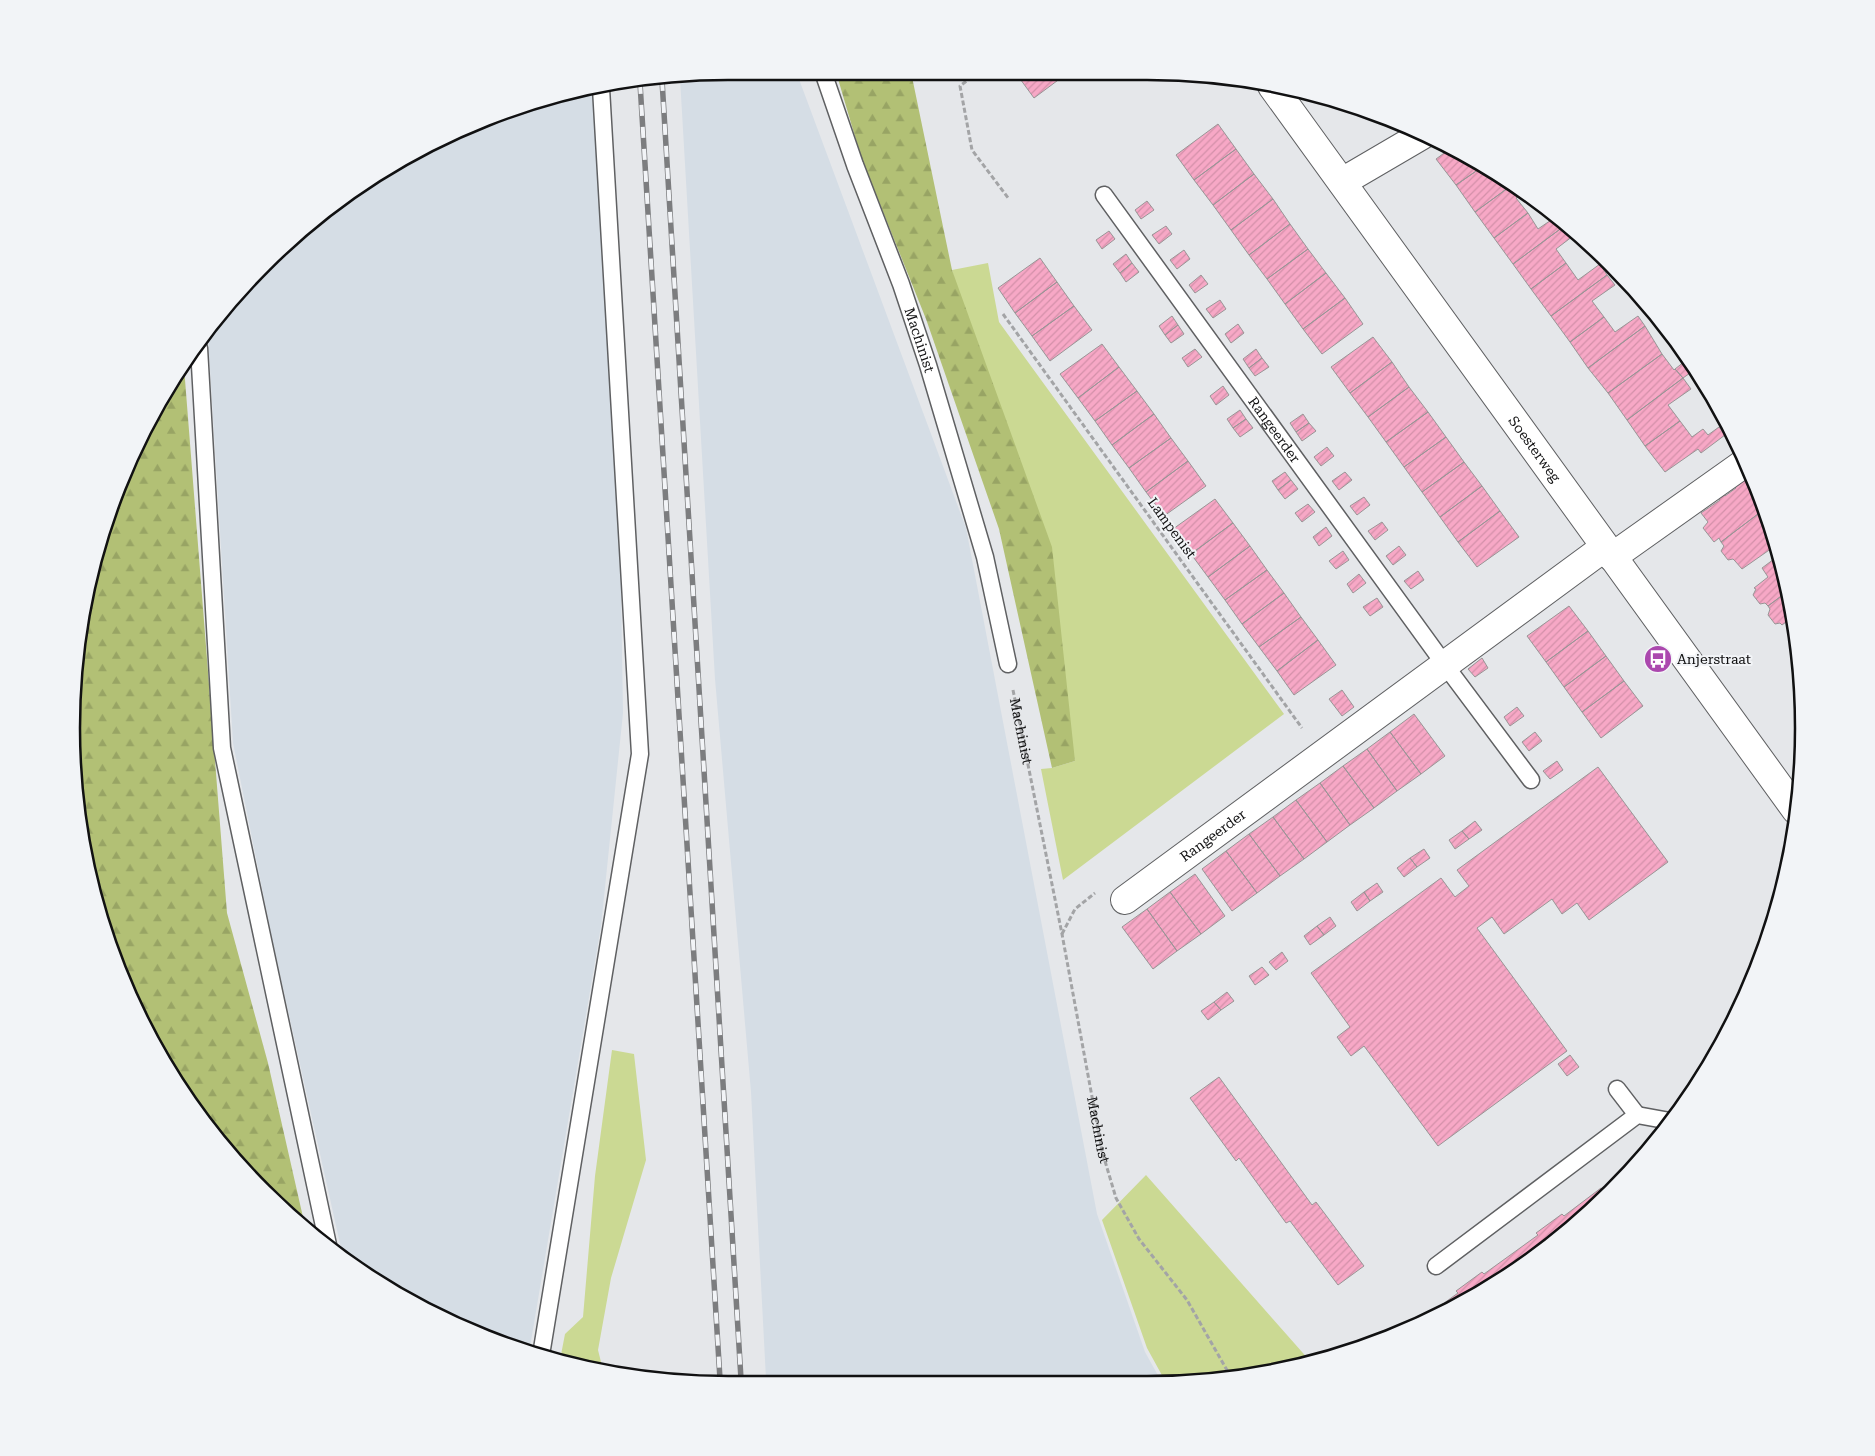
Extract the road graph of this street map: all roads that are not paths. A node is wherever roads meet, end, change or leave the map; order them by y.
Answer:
1 (826, 80) edge
2 (601, 92) edge
3 (1277, 93) edge
4 (1416, 139) edge
5 (1342, 182) junction
6 (1104, 195) dead end
7 (199, 354) edge
8 (1740, 466) edge
9 (1609, 552) junction
10 (1008, 664) road end
11 (1444, 665) junction
12 (1531, 780) dead end
13 (1790, 802) edge
14 (1125, 900) road end
15 (1617, 1089) dead end
16 (1637, 1115) junction
17 (1663, 1120) edge
18 (326, 1235) edge
19 (1436, 1266) dead end
20 (542, 1349) edge

1 - 10 lane, Machinist
2 - 20 lane
3 - 5 street, Soesterweg
4 - 5 street
5 - 9 street, Soesterweg
6 - 11 lane, Rangeerder
7 - 18 lane
8 - 9 street
9 - 11 street, Rangeerder
9 - 13 street, Soesterweg
11 - 12 lane, Rangeerder
11 - 14 street, Rangeerder
15 - 16 lane
16 - 17 lane
16 - 19 lane

